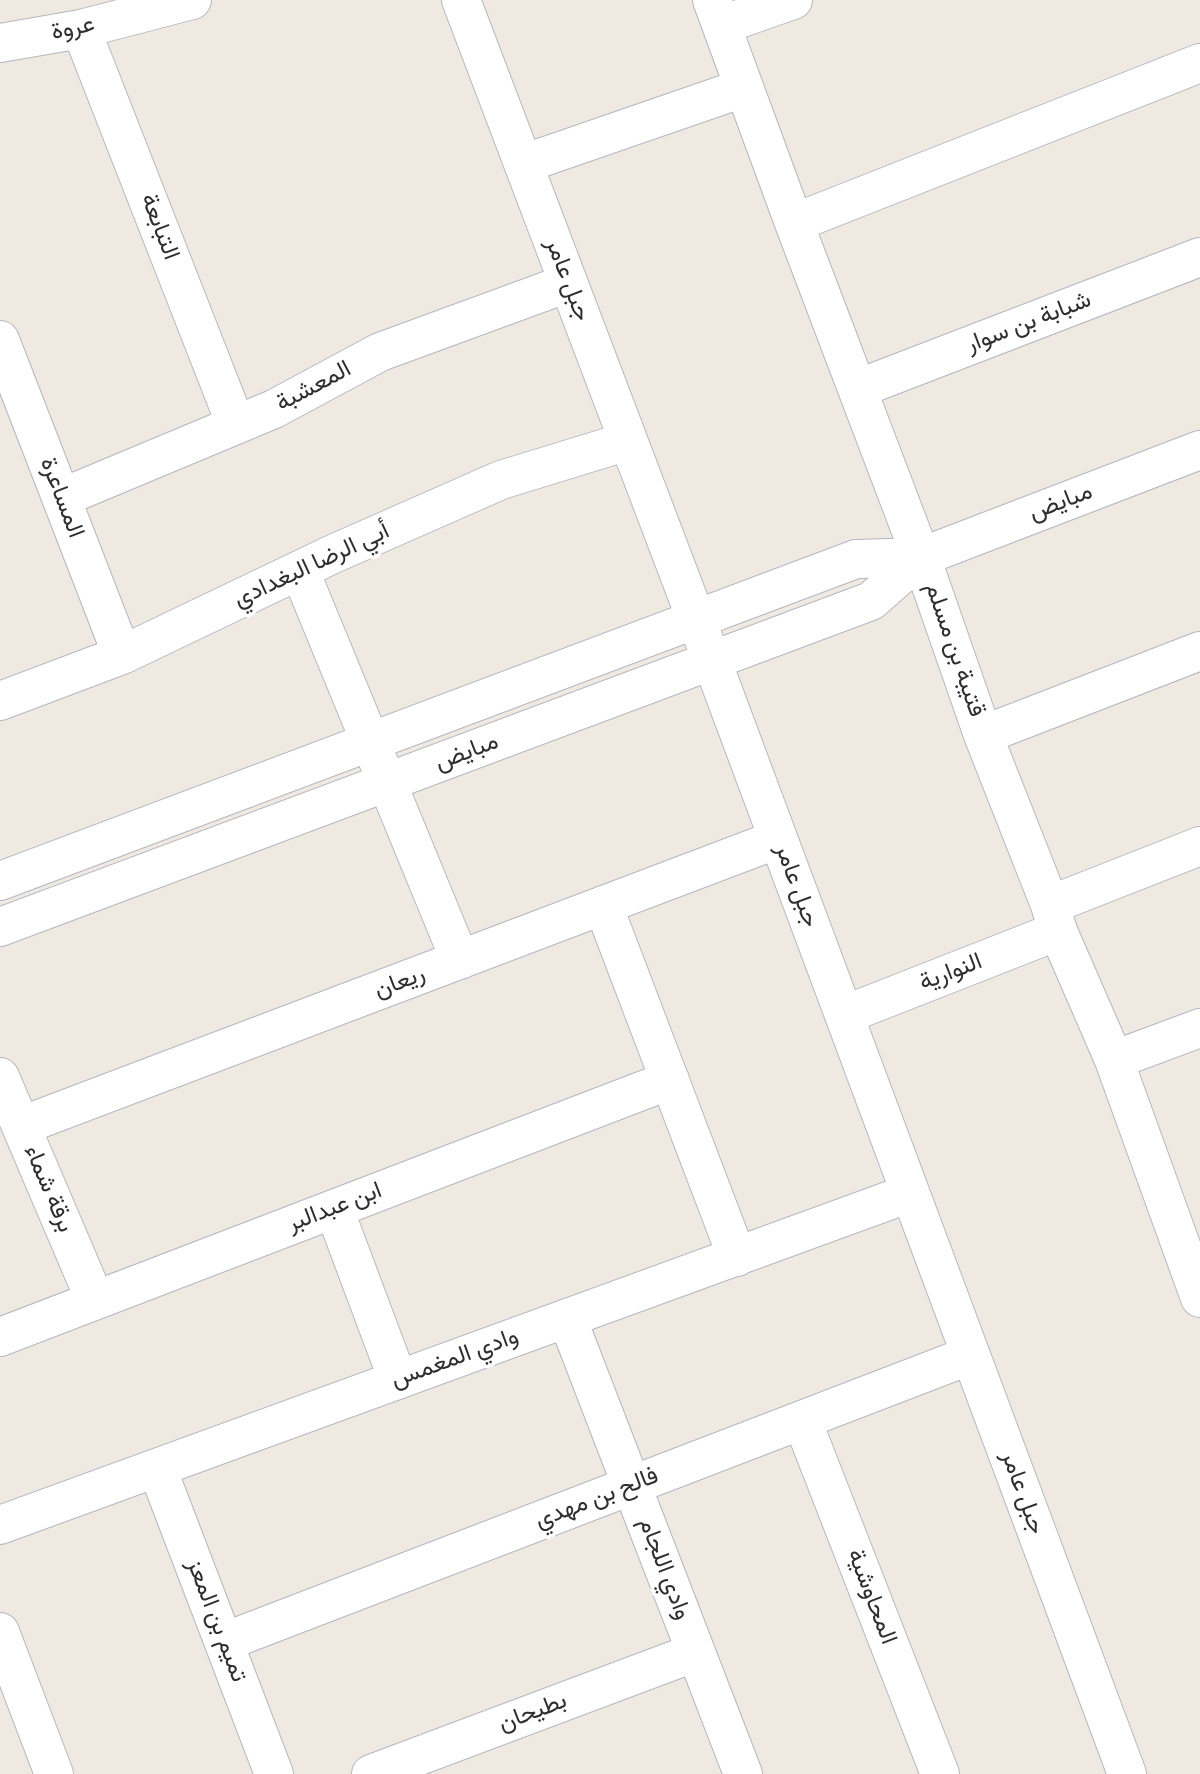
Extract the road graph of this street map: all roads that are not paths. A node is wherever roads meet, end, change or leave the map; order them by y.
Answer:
1 (192, 0) edge
2 (461, 0) edge
3 (793, 0) edge
4 (717, 12) edge
5 (81, 29) junction
6 (0, 43) edge
7 (1200, 63) edge
8 (743, 88) junction
9 (523, 164) junction
10 (794, 223) junction
11 (1200, 257) edge
12 (568, 283) junction
13 (0, 340) edge
14 (857, 389) junction
15 (236, 425) junction
16 (628, 441) junction
17 (1200, 450) edge
18 (61, 498) junction
19 (921, 557) junction
20 (300, 571) junction
21 (696, 619) junction
22 (1200, 651) edge
23 (122, 655) junction
24 (712, 661) junction
25 (0, 701) edge
26 (983, 735) junction
27 (370, 742) junction
28 (387, 782) junction
29 (778, 839) junction
30 (1200, 846) edge
31 (0, 881) edge
32 (603, 905) junction
33 (1054, 918) junction
34 (0, 927) edge
35 (460, 960) junction
36 (844, 1015) junction
37 (1200, 1028) edge
38 (1114, 1060) junction
39 (0, 1077) edge
40 (670, 1080) junction
41 (21, 1126) junction
42 (910, 1193) junction
43 (334, 1209) junction
44 (1191, 1244) edge
45 (737, 1257) junction
46 (1200, 1298) edge
47 (95, 1300) junction
48 (567, 1318) junction
49 (0, 1337) edge
50 (971, 1355) junction
51 (398, 1380) junction
52 (802, 1420) junction
53 (157, 1468) junction
54 (632, 1486) junction
55 (0, 1525) edge
56 (0, 1632) edge
57 (224, 1642) junction
58 (696, 1652) junction
59 (54, 1774) edge
60 (274, 1774) edge
61 (371, 1774) edge
62 (743, 1774) edge
63 (940, 1774) edge
64 (1127, 1774) edge

1 - 5 street, عروة
2 - 9 street, جبل عامر
3 - 4 street
4 - 8 street, قتيبة بن مسلم
5 - 6 street, عروة
5 - 15 street, التبابعة
7 - 10 street
8 - 9 street
8 - 10 street, قتيبة بن مسلم
9 - 12 street, جبل عامر
10 - 14 street, قتيبة بن مسلم
11 - 14 street, شبابة بن سوار
12 - 15 street, المعشبة
12 - 16 street, جبل عامر
13 - 18 street, المساعرة
14 - 19 street, قتيبة بن مسلم
15 - 18 street, المعشبة
16 - 20 street, أبي الرضا البغدادي
16 - 21 street, جبل عامر
17 - 19 street, مبايض
18 - 23 street, المساعرة
19 - 21 street, مبايض
19 - 24 street, مبايض
19 - 26 street, قتيبة بن مسلم
20 - 23 street, أبي الرضا البغدادي
20 - 27 street
21 - 24 street, جبل عامر
21 - 27 street, مبايض
22 - 26 street
23 - 25 street, أبي الرضا البغدادي
24 - 28 street, مبايض
24 - 29 street, جبل عامر
26 - 33 street, قتيبة بن مسلم
27 - 28 street
27 - 31 street, مبايض
28 - 34 street, مبايض
28 - 35 street
29 - 32 street, ريعان
29 - 36 street, جبل عامر
30 - 33 street, النوارية
32 - 35 street, ريعان
32 - 40 street
33 - 36 street, النوارية
33 - 38 street, قتيبة بن مسلم
35 - 41 street, ريعان
36 - 42 street, جبل عامر
37 - 38 street
38 - 44 street, قتيبة بن مسلم
39 - 41 street, برقة شماء
40 - 43 street, ابن عبدالبر
40 - 45 street
41 - 47 street, برقة شماء
42 - 45 street, وادي المغمس
42 - 50 street, جبل عامر
43 - 47 street, ابن عبدالبر
43 - 51 street
44 - 46 street, قتيبة بن مسلم
45 - 48 street, وادي المغمس
47 - 49 street, ابن عبدالبر
48 - 51 street, وادي المغمس
48 - 54 street, وادي اللجام
50 - 52 street, فالح بن مهدي
50 - 64 street, جبل عامر
51 - 53 street, وادي المغمس
52 - 54 street, فالح بن مهدي
52 - 63 street, المحاوشية
53 - 55 street, وادي المغمس
53 - 57 street, تميم بن المعز
54 - 57 street, فالح بن مهدي
54 - 58 street, وادي اللجام
56 - 59 street
57 - 60 street, تميم بن المعز
58 - 61 street, بطيحان
58 - 62 street, وادي اللجام

